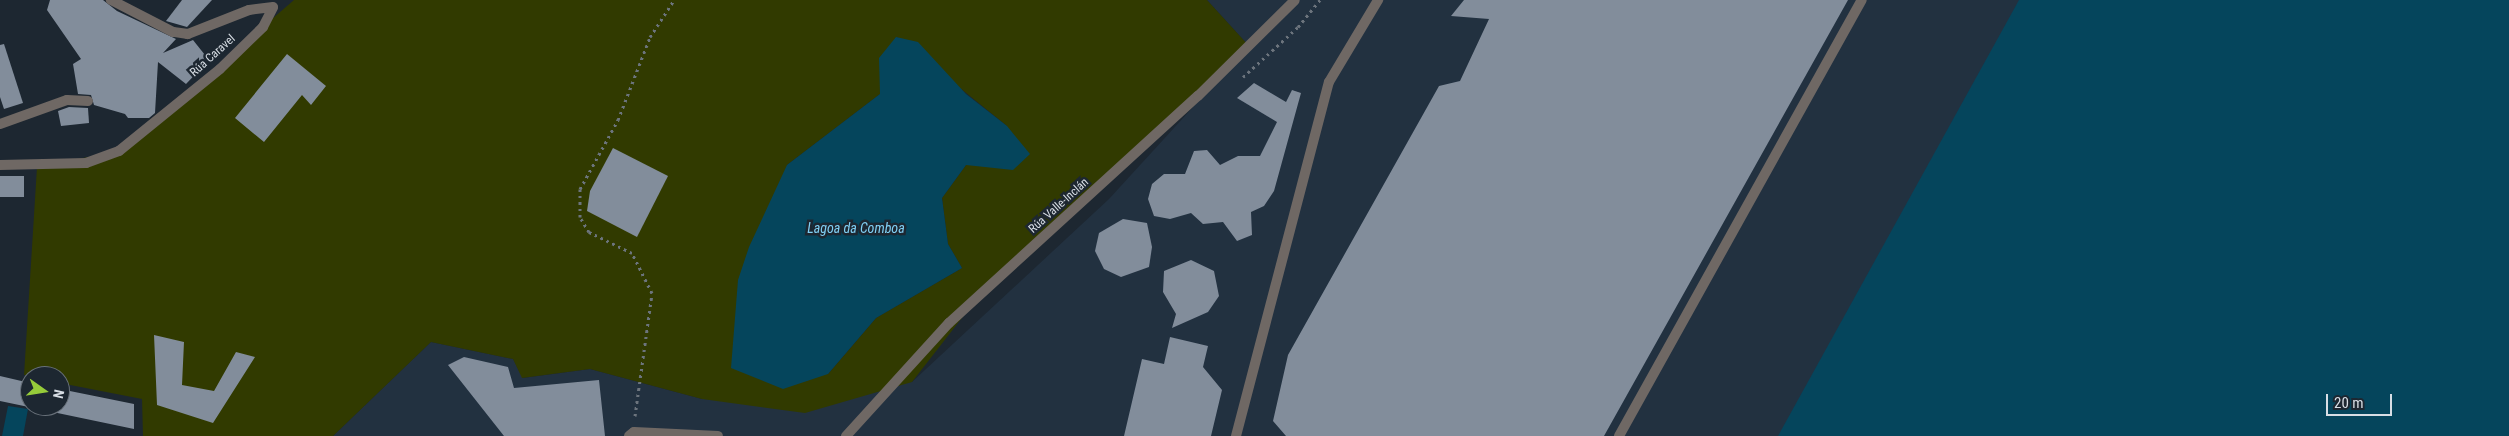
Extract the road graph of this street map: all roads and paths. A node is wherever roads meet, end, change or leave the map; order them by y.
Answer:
1 (111, 0) edge
2 (674, 0) edge
3 (1295, 0) edge
4 (1378, 0) edge
5 (1862, 0) edge
6 (88, 101) dead end
7 (0, 124) edge
8 (0, 165) edge
9 (631, 434) edge
10 (718, 436) edge
11 (846, 436) edge
12 (1236, 436) edge
13 (1619, 436) edge

1 - 8 street, Rúa Caravel
2 - 9 path
3 - 11 street, Rúa Valle-Inclán
4 - 12 street
5 - 13 street
6 - 7 street
9 - 10 street

